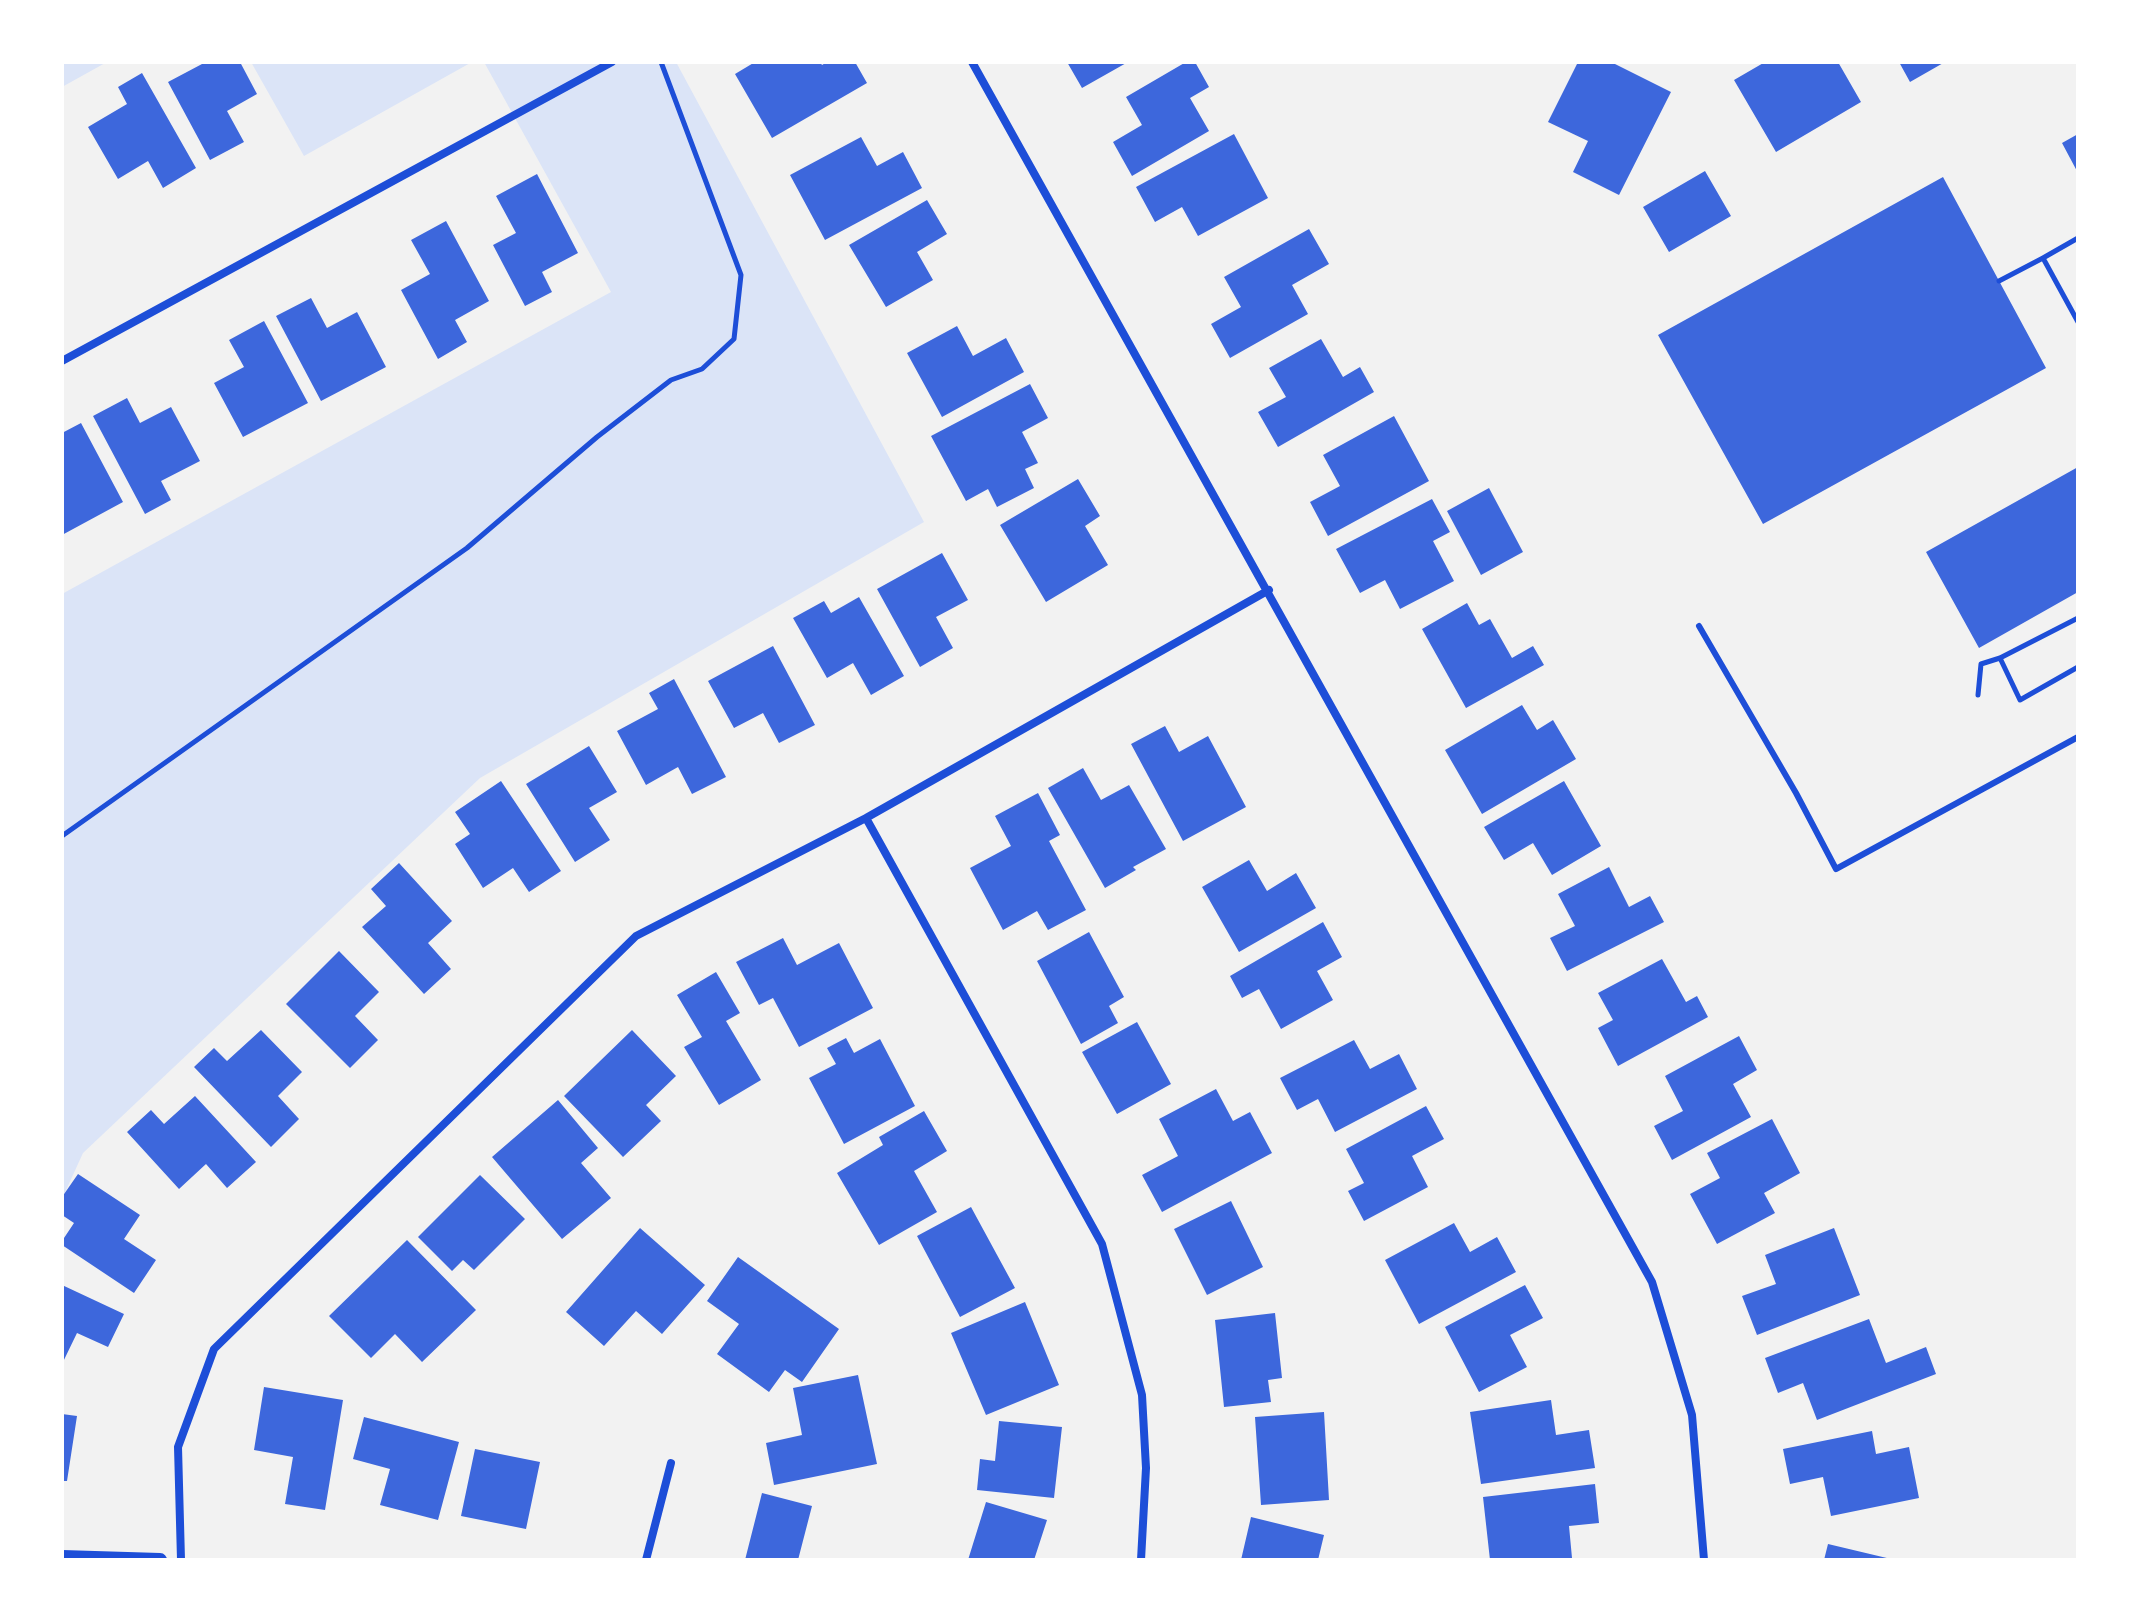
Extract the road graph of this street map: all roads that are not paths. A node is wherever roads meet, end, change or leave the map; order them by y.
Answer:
1 (612, 62) edge
2 (972, 62) edge
3 (62, 361) edge
4 (1269, 590) junction
5 (1699, 626) dead end
6 (2078, 737) edge
7 (866, 818) junction
8 (671, 1463) dead end
9 (62, 1557) edge
10 (160, 1560) edge
11 (181, 1560) edge
12 (646, 1560) edge
13 (1141, 1560) edge
14 (1704, 1560) edge

1 - 3 street
2 - 4 street
4 - 7 street
4 - 14 street
5 - 6 lane
7 - 11 street
7 - 13 street
8 - 12 street
9 - 10 street

